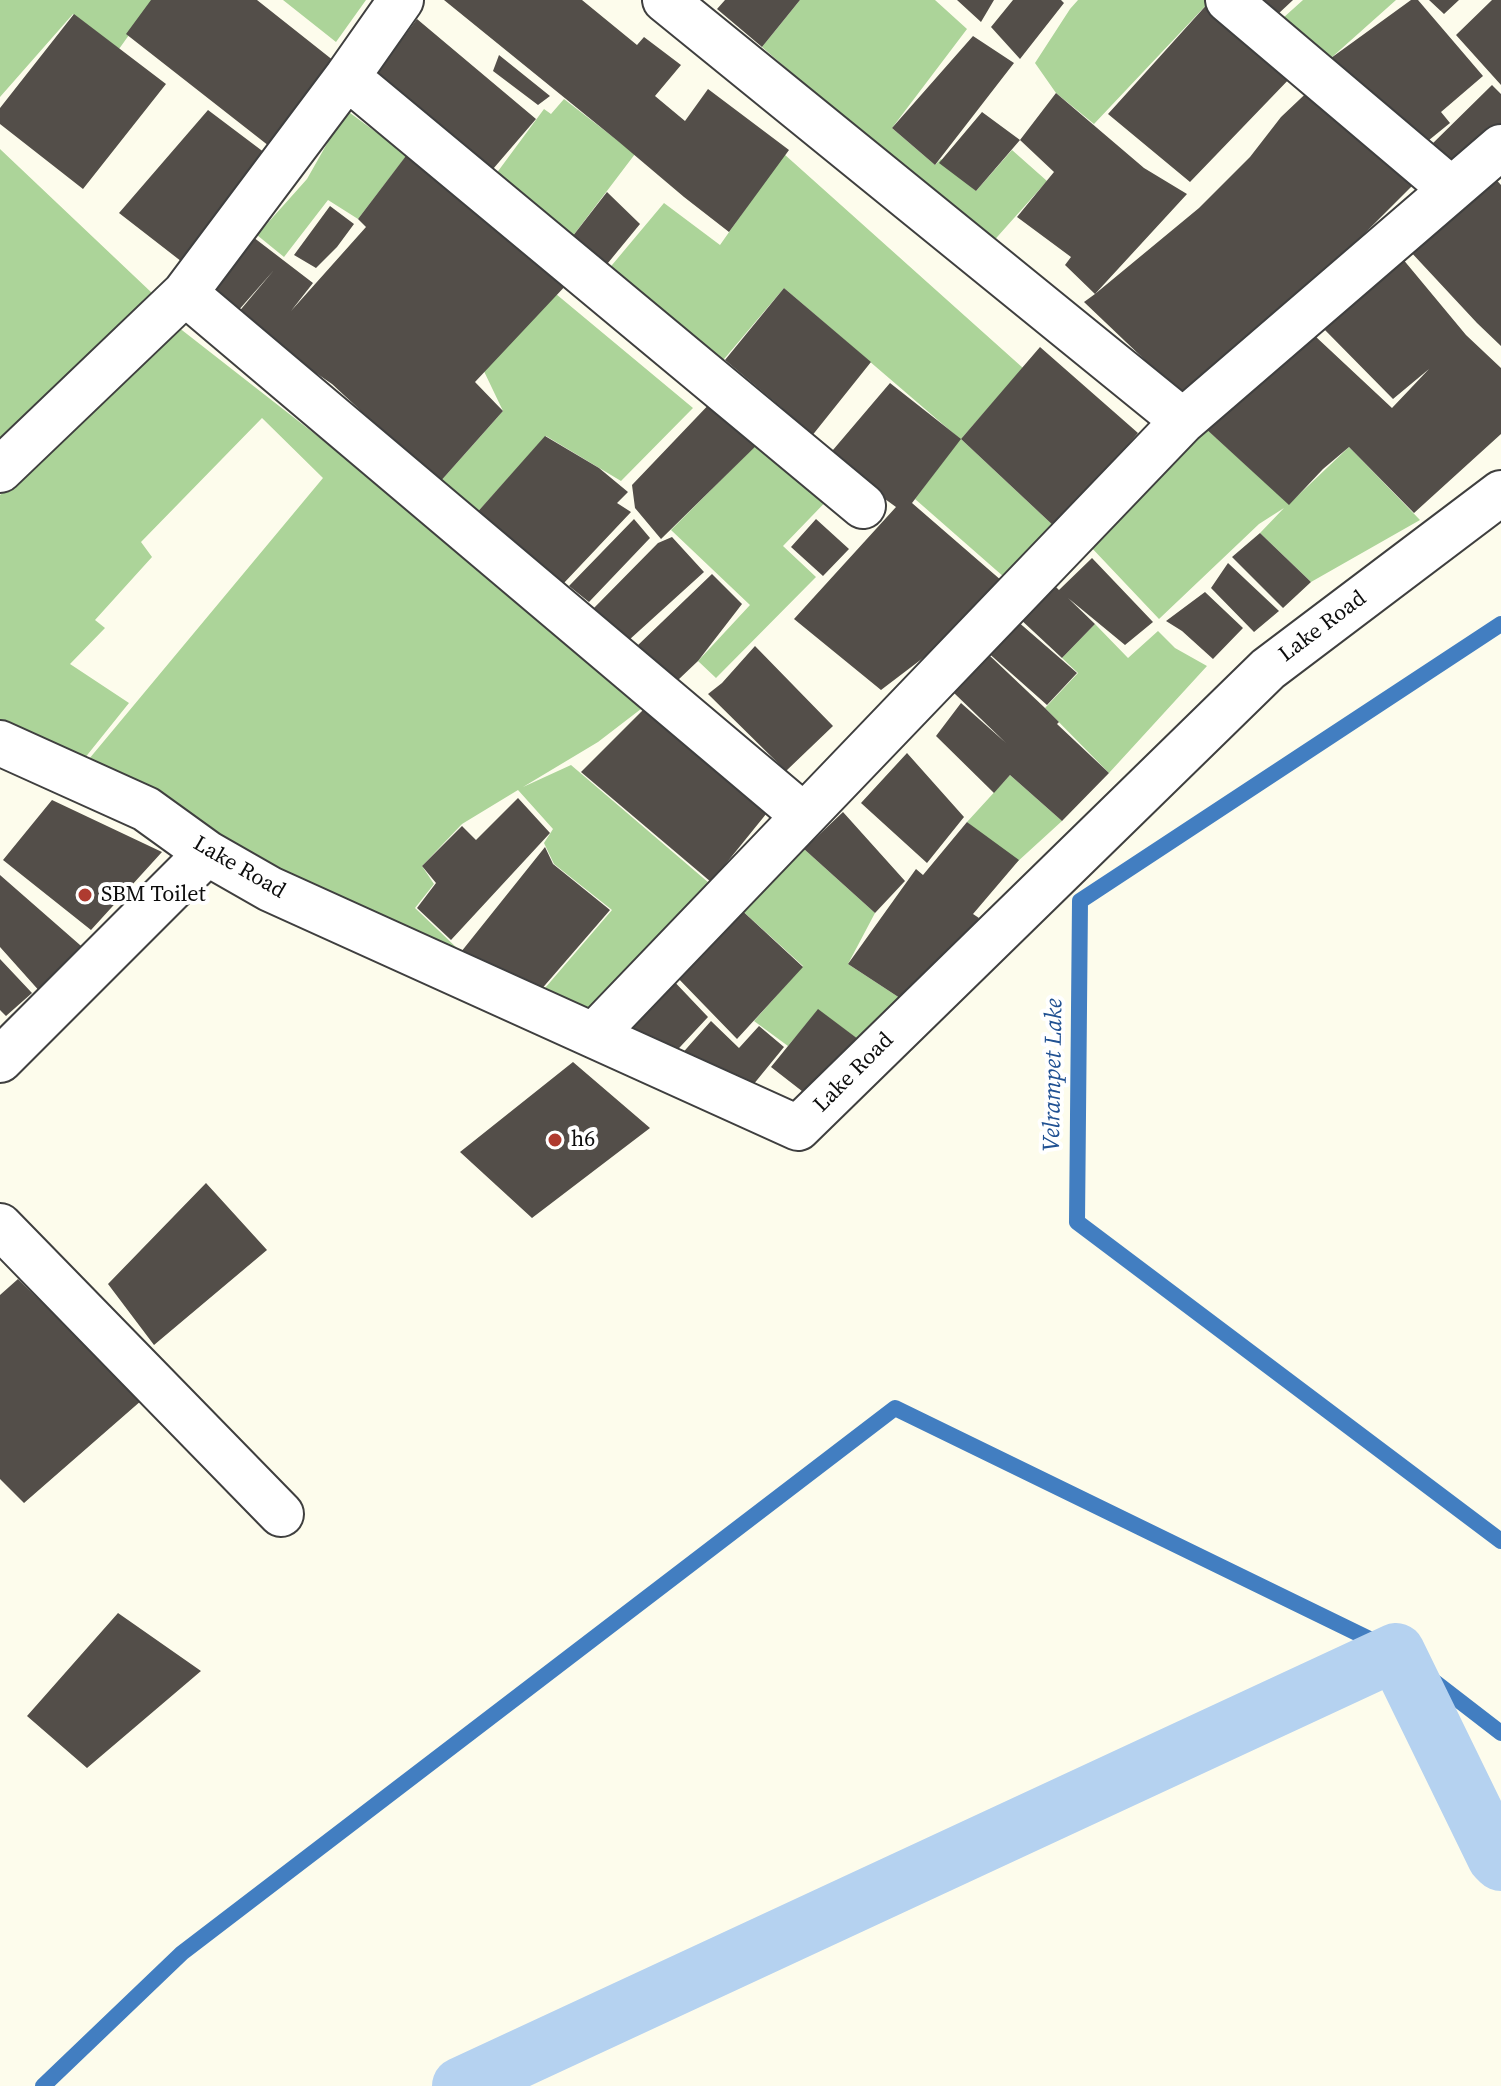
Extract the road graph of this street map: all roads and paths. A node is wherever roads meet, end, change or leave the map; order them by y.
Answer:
1 (401, 0) edge
2 (665, 0) edge
3 (1228, 0) edge
4 (347, 77) junction
5 (1501, 147) edge
6 (1451, 189) junction
7 (185, 293) junction
8 (1183, 421) junction
9 (0, 470) edge
10 (1501, 493) edge
11 (863, 506) dead end
12 (0, 743) edge
13 (804, 816) junction
14 (207, 853) junction
15 (594, 1035) junction
16 (0, 1060) edge
17 (0, 1226) edge
18 (281, 1514) dead end

1 - 4 street
2 - 8 street
3 - 6 street
4 - 7 street
4 - 11 street
5 - 6 street
6 - 8 street
7 - 9 street
7 - 13 street
8 - 13 street
10 - 15 street, Lake Road
12 - 14 street, Lake Road
13 - 15 street
14 - 15 street, Lake Road
14 - 16 street
17 - 18 street

